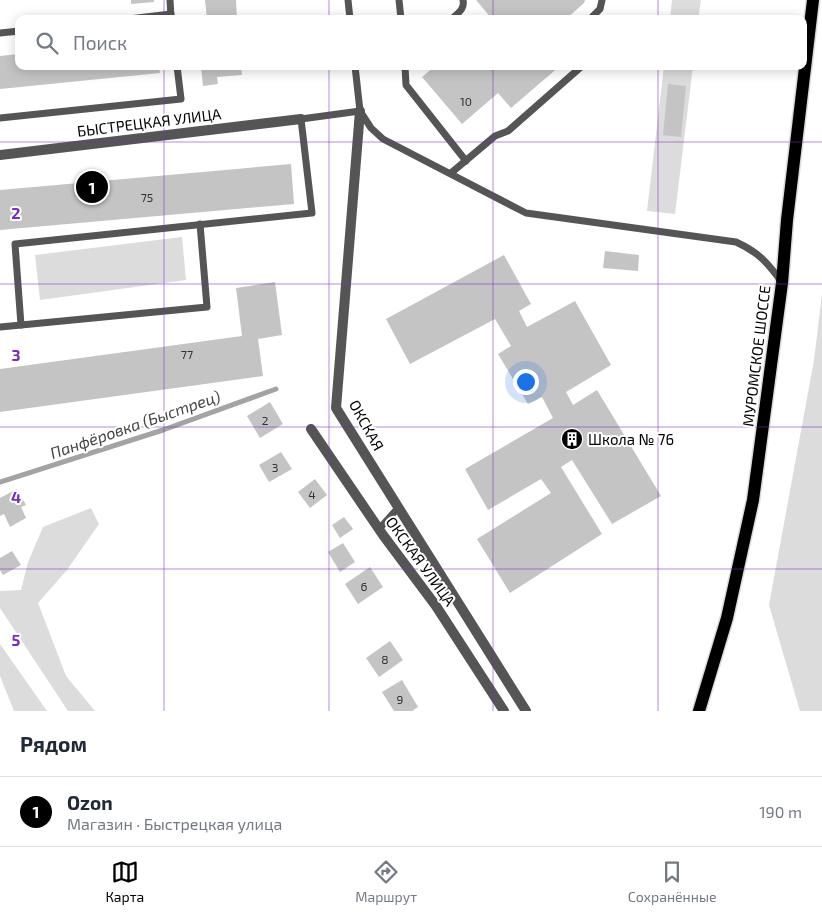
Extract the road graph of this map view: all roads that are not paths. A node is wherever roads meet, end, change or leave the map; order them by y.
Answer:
1 (170, 0) edge
2 (348, 0) edge
3 (399, 0) edge
4 (463, 0) edge
5 (602, 0) edge
6 (813, 0) edge
7 (171, 15) edge
8 (350, 15) edge
9 (401, 15) edge
10 (456, 15) edge
11 (594, 15) edge
12 (15, 30) edge
13 (0, 32) edge
14 (807, 51) edge
15 (178, 70) edge
16 (355, 70) edge
17 (404, 70) edge
18 (577, 70) edge
19 (805, 70) edge
20 (360, 111) junction
21 (0, 118) edge
22 (301, 119) junction
23 (0, 155) edge
24 (466, 161) junction
25 (451, 174) junction
26 (200, 224) junction
27 (782, 283) junction
28 (21, 325) junction
29 (0, 327) edge
30 (311, 429) dead end
31 (398, 508) junction
32 (379, 529) junction
33 (504, 711) edge
34 (526, 711) edge
35 (699, 711) edge

1 - 7 lane
2 - 8 lane
3 - 9 lane
4 - 10 lane
5 - 11 lane
6 - 14 main road, МУРОМСКОЕ ШОССЕ
12 - 13 lane
15 - 21 lane
16 - 20 lane
17 - 24 lane
18 - 24 lane
19 - 27 main road, МУРОМСКОЕ ШОССЕ
20 - 22 lane
20 - 25 lane
20 - 31 street, ОКСКАЯ
22 - 23 street, БЫСТРЕЦКАЯ УЛИЦА
22 - 26 lane
24 - 25 lane
25 - 27 lane
26 - 28 lane
26 - 28 lane
27 - 35 main road, МУРОМСКОЕ ШОССЕ
28 - 29 lane
30 - 32 street, ОКСКАЯ УЛИЦА
31 - 32 lane
31 - 34 street, ОКСКАЯ
32 - 33 street, ОКСКАЯ УЛИЦА

